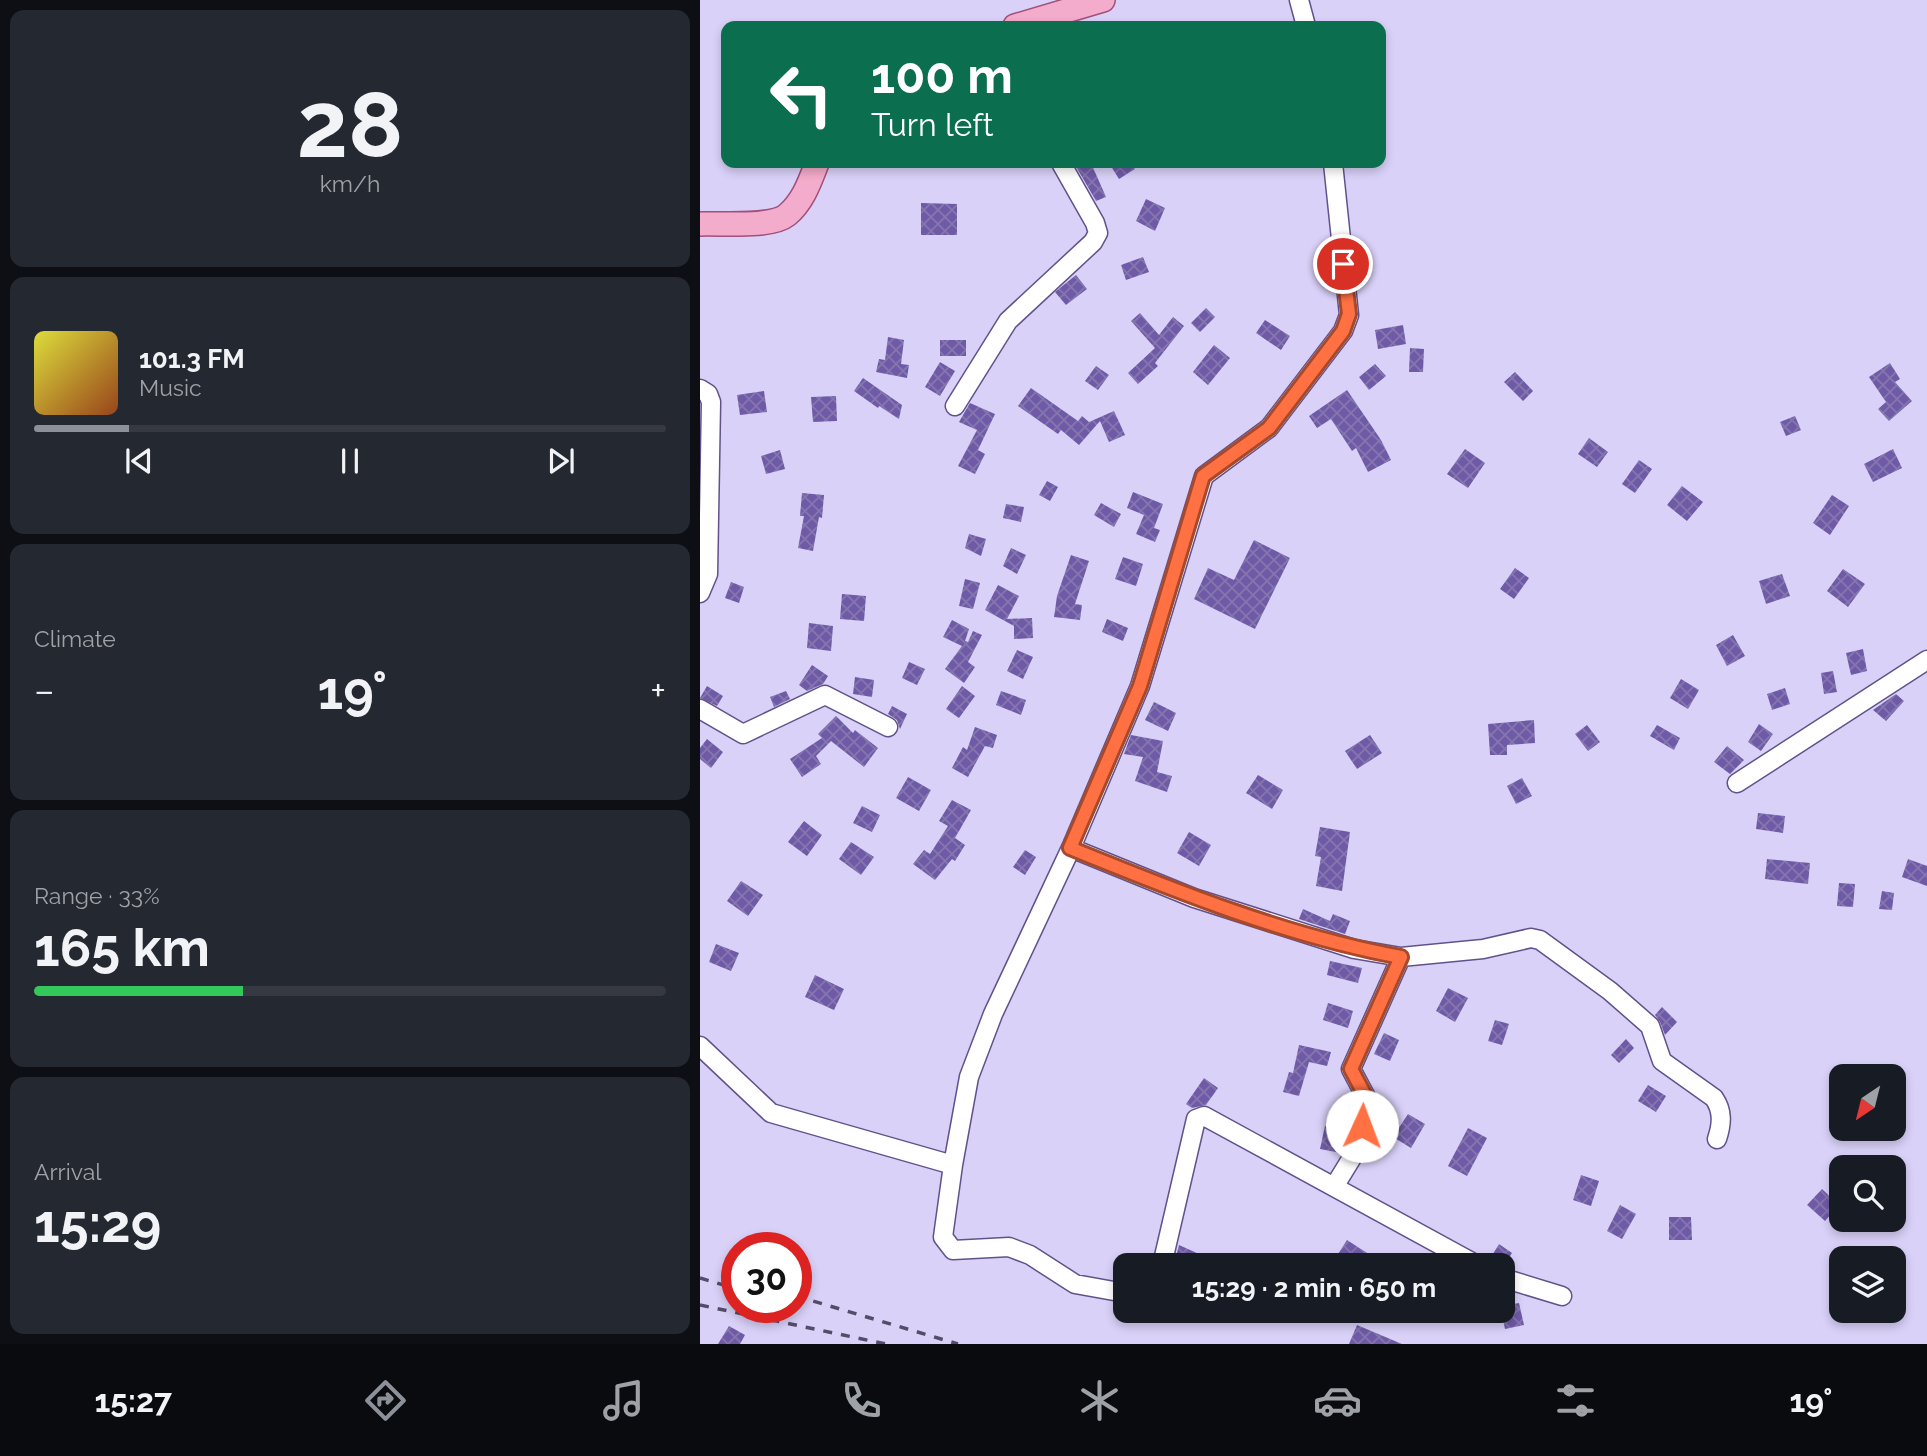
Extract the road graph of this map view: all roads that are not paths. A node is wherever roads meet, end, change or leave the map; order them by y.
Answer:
1 (1103, 0) edge
2 (1299, 0) edge
3 (1032, 21) edge
4 (1305, 21) edge
5 (815, 168) edge
6 (1064, 168) edge
7 (1334, 168) edge
8 (700, 224) edge
9 (700, 389) edge
10 (956, 406) dead end
11 (700, 593) edge
12 (1927, 660) edge
13 (700, 709) edge
14 (888, 727) dead end
15 (1737, 783) dead end
16 (1070, 848) junction
17 (1401, 957) junction
18 (700, 1046) edge
19 (1717, 1139) dead end
20 (953, 1164) junction
21 (1334, 1187) junction
22 (1165, 1253) edge
23 (1455, 1253) edge
24 (1515, 1282) edge
25 (1113, 1291) edge
26 (1562, 1296) dead end

1 - 3 main road
2 - 4 street
5 - 8 main road
6 - 10 street
7 - 16 street
9 - 11 street
12 - 15 street
13 - 14 street
16 - 17 street
16 - 20 street
17 - 19 street
17 - 21 street
18 - 20 street
20 - 25 street
21 - 22 street
21 - 23 street
24 - 26 street

